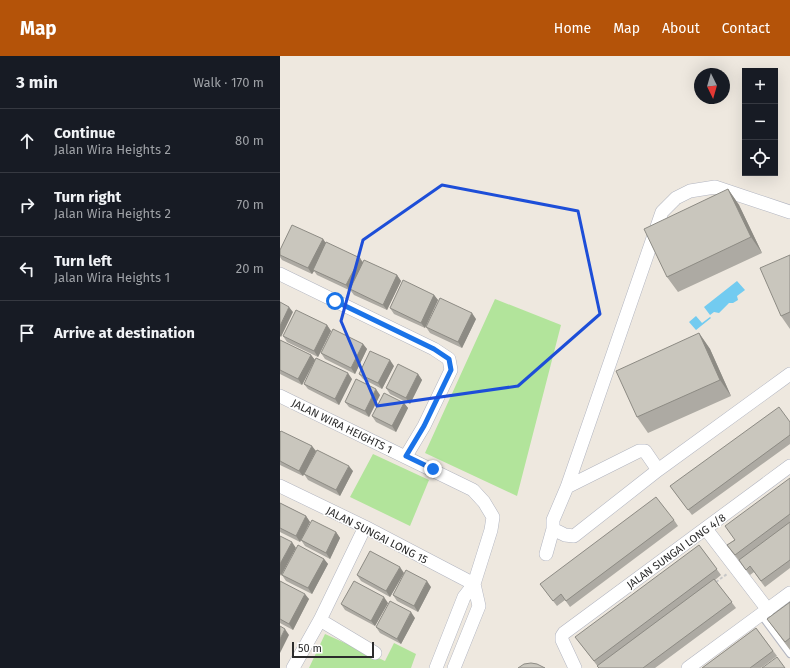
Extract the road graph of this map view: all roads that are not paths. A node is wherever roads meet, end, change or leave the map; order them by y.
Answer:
1 (790, 212) edge
2 (280, 274) edge
3 (790, 374) edge
4 (280, 396) edge
5 (406, 456) junction
6 (790, 466) edge
7 (658, 470) junction
8 (280, 486) edge
9 (567, 487) junction
10 (365, 527) junction
11 (553, 529) junction
12 (706, 529) junction
13 (546, 554) dead end
14 (474, 584) junction
15 (790, 593) edge
16 (764, 612) junction
17 (320, 620) junction
18 (375, 653) dead end
19 (790, 654) edge
20 (293, 668) edge
21 (436, 668) edge
22 (454, 668) edge
23 (575, 668) edge
24 (688, 668) edge

1 - 9 street
2 - 5 street
3 - 7 street
4 - 5 street, JALAN WIRA HEIGHTS 1
5 - 14 street, JALAN WIRA HEIGHTS 1
6 - 12 street, JALAN SUNGAI LONG 4/8
7 - 9 street
7 - 11 street
8 - 10 street, JALAN SUNGAI LONG 15
9 - 11 street
10 - 14 street, JALAN SUNGAI LONG 15
10 - 17 street
11 - 13 street
12 - 16 street
12 - 23 street, JALAN SUNGAI LONG 4/8
14 - 21 street
14 - 22 street
15 - 16 street
16 - 19 lane
16 - 24 street
17 - 18 street
17 - 20 street

